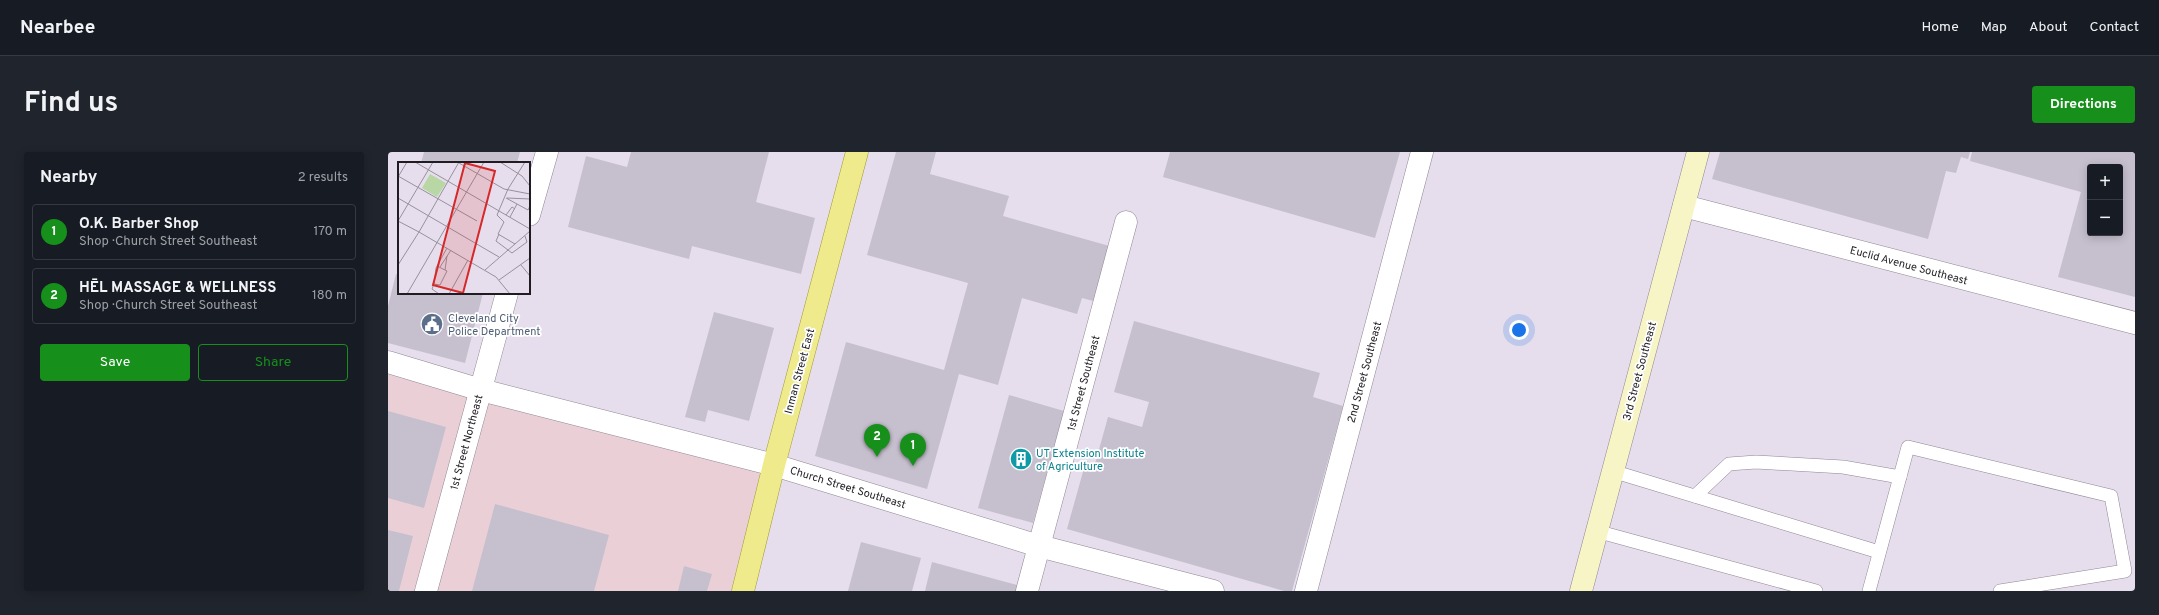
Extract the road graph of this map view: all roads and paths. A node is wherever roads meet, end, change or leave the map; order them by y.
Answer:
1 (547, 152) edge
2 (857, 152) edge
3 (1422, 152) edge
4 (1698, 152) edge
5 (1684, 206) junction
6 (530, 212) edge
7 (1126, 222) dead end
8 (507, 294) edge
9 (2135, 323) edge
10 (388, 362) edge
11 (480, 390) junction
12 (774, 465) junction
13 (1612, 471) junction
14 (1900, 477) junction
15 (1695, 496) junction
16 (1596, 531) junction
17 (1039, 546) junction
18 (1879, 552) junction
19 (2130, 571) edge
20 (426, 591) edge
21 (743, 591) edge
22 (1027, 591) edge
23 (1213, 591) edge
24 (1306, 591) edge
25 (1581, 591) edge
26 (1816, 591) edge
27 (1869, 591) edge
28 (2000, 591) edge

1 - 6 street
2 - 12 main road, Inman Street East
3 - 24 street, 2nd Street Southeast
4 - 5 street, 3rd Street Southeast
5 - 9 street, Euclid Avenue Southeast
5 - 13 street, 3rd Street Southeast
7 - 17 street, 1st Street Southeast
8 - 11 street, 1st Street Northeast
10 - 11 street, Church Street Southeast
11 - 12 street, Church Street Southeast
11 - 20 street, 1st Street Northeast
12 - 17 street, Church Street Southeast
12 - 21 main road, Inman Street East
13 - 15 lane
13 - 16 street, 3rd Street Southeast
14 - 15 lane
14 - 18 lane
14 - 19 lane
15 - 18 lane
16 - 25 street, 3rd Street Southeast
16 - 26 lane
17 - 22 street, 1st Street Southeast
17 - 23 street, Church Street Southeast
18 - 27 lane
19 - 28 lane

